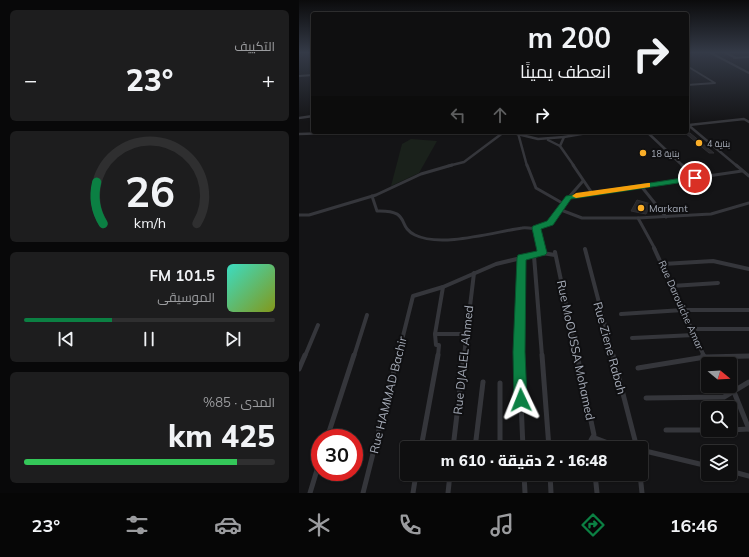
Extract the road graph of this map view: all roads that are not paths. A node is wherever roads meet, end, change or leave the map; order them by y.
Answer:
1 (703, 76) edge
2 (689, 85) edge
3 (311, 116) edge
4 (299, 118) edge
5 (749, 122) edge
6 (689, 125) edge
7 (689, 126) edge
8 (299, 134) edge
9 (311, 134) edge
10 (501, 134) edge
11 (518, 134) edge
12 (521, 134) edge
13 (581, 134) edge
14 (649, 134) edge
15 (564, 137) junction
16 (547, 140) junction
17 (560, 146) junction
18 (742, 171) junction
19 (749, 176) edge
20 (695, 178) junction
21 (583, 181) junction
22 (641, 186) junction
23 (592, 193) junction
24 (372, 196) junction
25 (569, 198) junction
26 (749, 203) edge
27 (564, 204) junction
28 (561, 210) junction
29 (299, 215) edge
30 (666, 217) junction
31 (639, 218) junction
32 (537, 228) junction
33 (585, 249) dead end
34 (542, 253) junction
35 (534, 256) junction
36 (521, 258) junction
37 (663, 264) junction
38 (749, 269) edge
39 (474, 273) junction
40 (718, 283) dead end
41 (672, 286) junction
42 (443, 287) junction
43 (683, 310) junction
44 (749, 310) edge
45 (621, 314) dead end
46 (367, 315) dead end
47 (318, 325) dead end
48 (692, 329) junction
49 (749, 329) edge
50 (435, 334) junction
51 (465, 334) junction
52 (694, 335) junction
53 (632, 338) dead end
54 (749, 356) edge
55 (705, 357) joint
56 (701, 358) edge
57 (638, 368) dead end
58 (299, 369) edge
59 (483, 382) dead end
60 (749, 382) edge
61 (500, 383) dead end
62 (737, 389) edge
63 (730, 393) edge
64 (734, 393) edge
65 (646, 398) dead end
66 (330, 429) edge
67 (749, 429) edge
68 (666, 430) dead end
69 (701, 430) edge
70 (737, 430) edge
71 (595, 438) dead end
72 (422, 441) edge
73 (454, 441) edge
74 (476, 441) edge
75 (501, 441) edge
76 (523, 441) edge
77 (548, 441) edge
78 (591, 441) edge
79 (604, 441) edge
80 (635, 441) edge
81 (648, 451) edge
82 (701, 464) edge
83 (737, 473) edge
84 (749, 476) edge
85 (314, 481) edge
86 (415, 481) edge
87 (449, 481) edge
88 (524, 481) edge
89 (550, 481) edge
90 (596, 481) edge
91 (641, 481) edge
92 (310, 493) edge
93 (363, 493) edge
94 (413, 493) edge
95 (448, 493) edge
96 (525, 493) edge
97 (551, 493) edge
98 (597, 493) edge
99 (642, 493) edge

1 - 2 street
3 - 4 street
5 - 6 street
7 - 18 street
8 - 9 street
10 - 24 street
11 - 27 street
12 - 16 street
13 - 15 street
14 - 20 street
15 - 16 street
15 - 17 street
16 - 17 street
17 - 21 street
18 - 19 street
18 - 20 street
20 - 22 street
21 - 23 street
21 - 25 street
22 - 23 street
22 - 30 street
23 - 25 street
24 - 29 street
24 - 32 street
25 - 27 street
26 - 30 street
27 - 28 street
28 - 31 street
28 - 32 street
30 - 31 street
31 - 37 street, Rue Darouiche Amar
32 - 34 street
33 - 80 street, Rue Ziene Rabah
34 - 35 street
34 - 78 street, Rue MoOUSSA Mohamed
35 - 36 street
35 - 77 street
36 - 39 street
36 - 76 street
37 - 38 street
37 - 41 street, Rue Darouiche Amar
39 - 42 street
39 - 51 street, Rue DJALEL Ahmed
40 - 41 street
41 - 43 street, Rue Darouiche Amar
42 - 50 street
42 - 93 street, Rue HAMMAD Bachir
43 - 44 street
43 - 45 street
43 - 48 street, Rue Darouiche Amar
46 - 66 street
47 - 58 street
48 - 49 street
48 - 52 street, Rue Darouiche Amar
50 - 51 street
50 - 72 street
51 - 73 street, Rue DJALEL Ahmed
52 - 53 street
52 - 55 street, Rue Darouiche Amar
54 - 55 street
56 - 57 street
59 - 74 street
60 - 62 street
61 - 75 street
63 - 65 street
64 - 67 street
67 - 70 street
68 - 69 street
71 - 79 street
81 - 82 street
83 - 84 street
85 - 92 street
86 - 94 street
87 - 95 street
88 - 96 street
89 - 97 street
90 - 98 street
91 - 99 street

